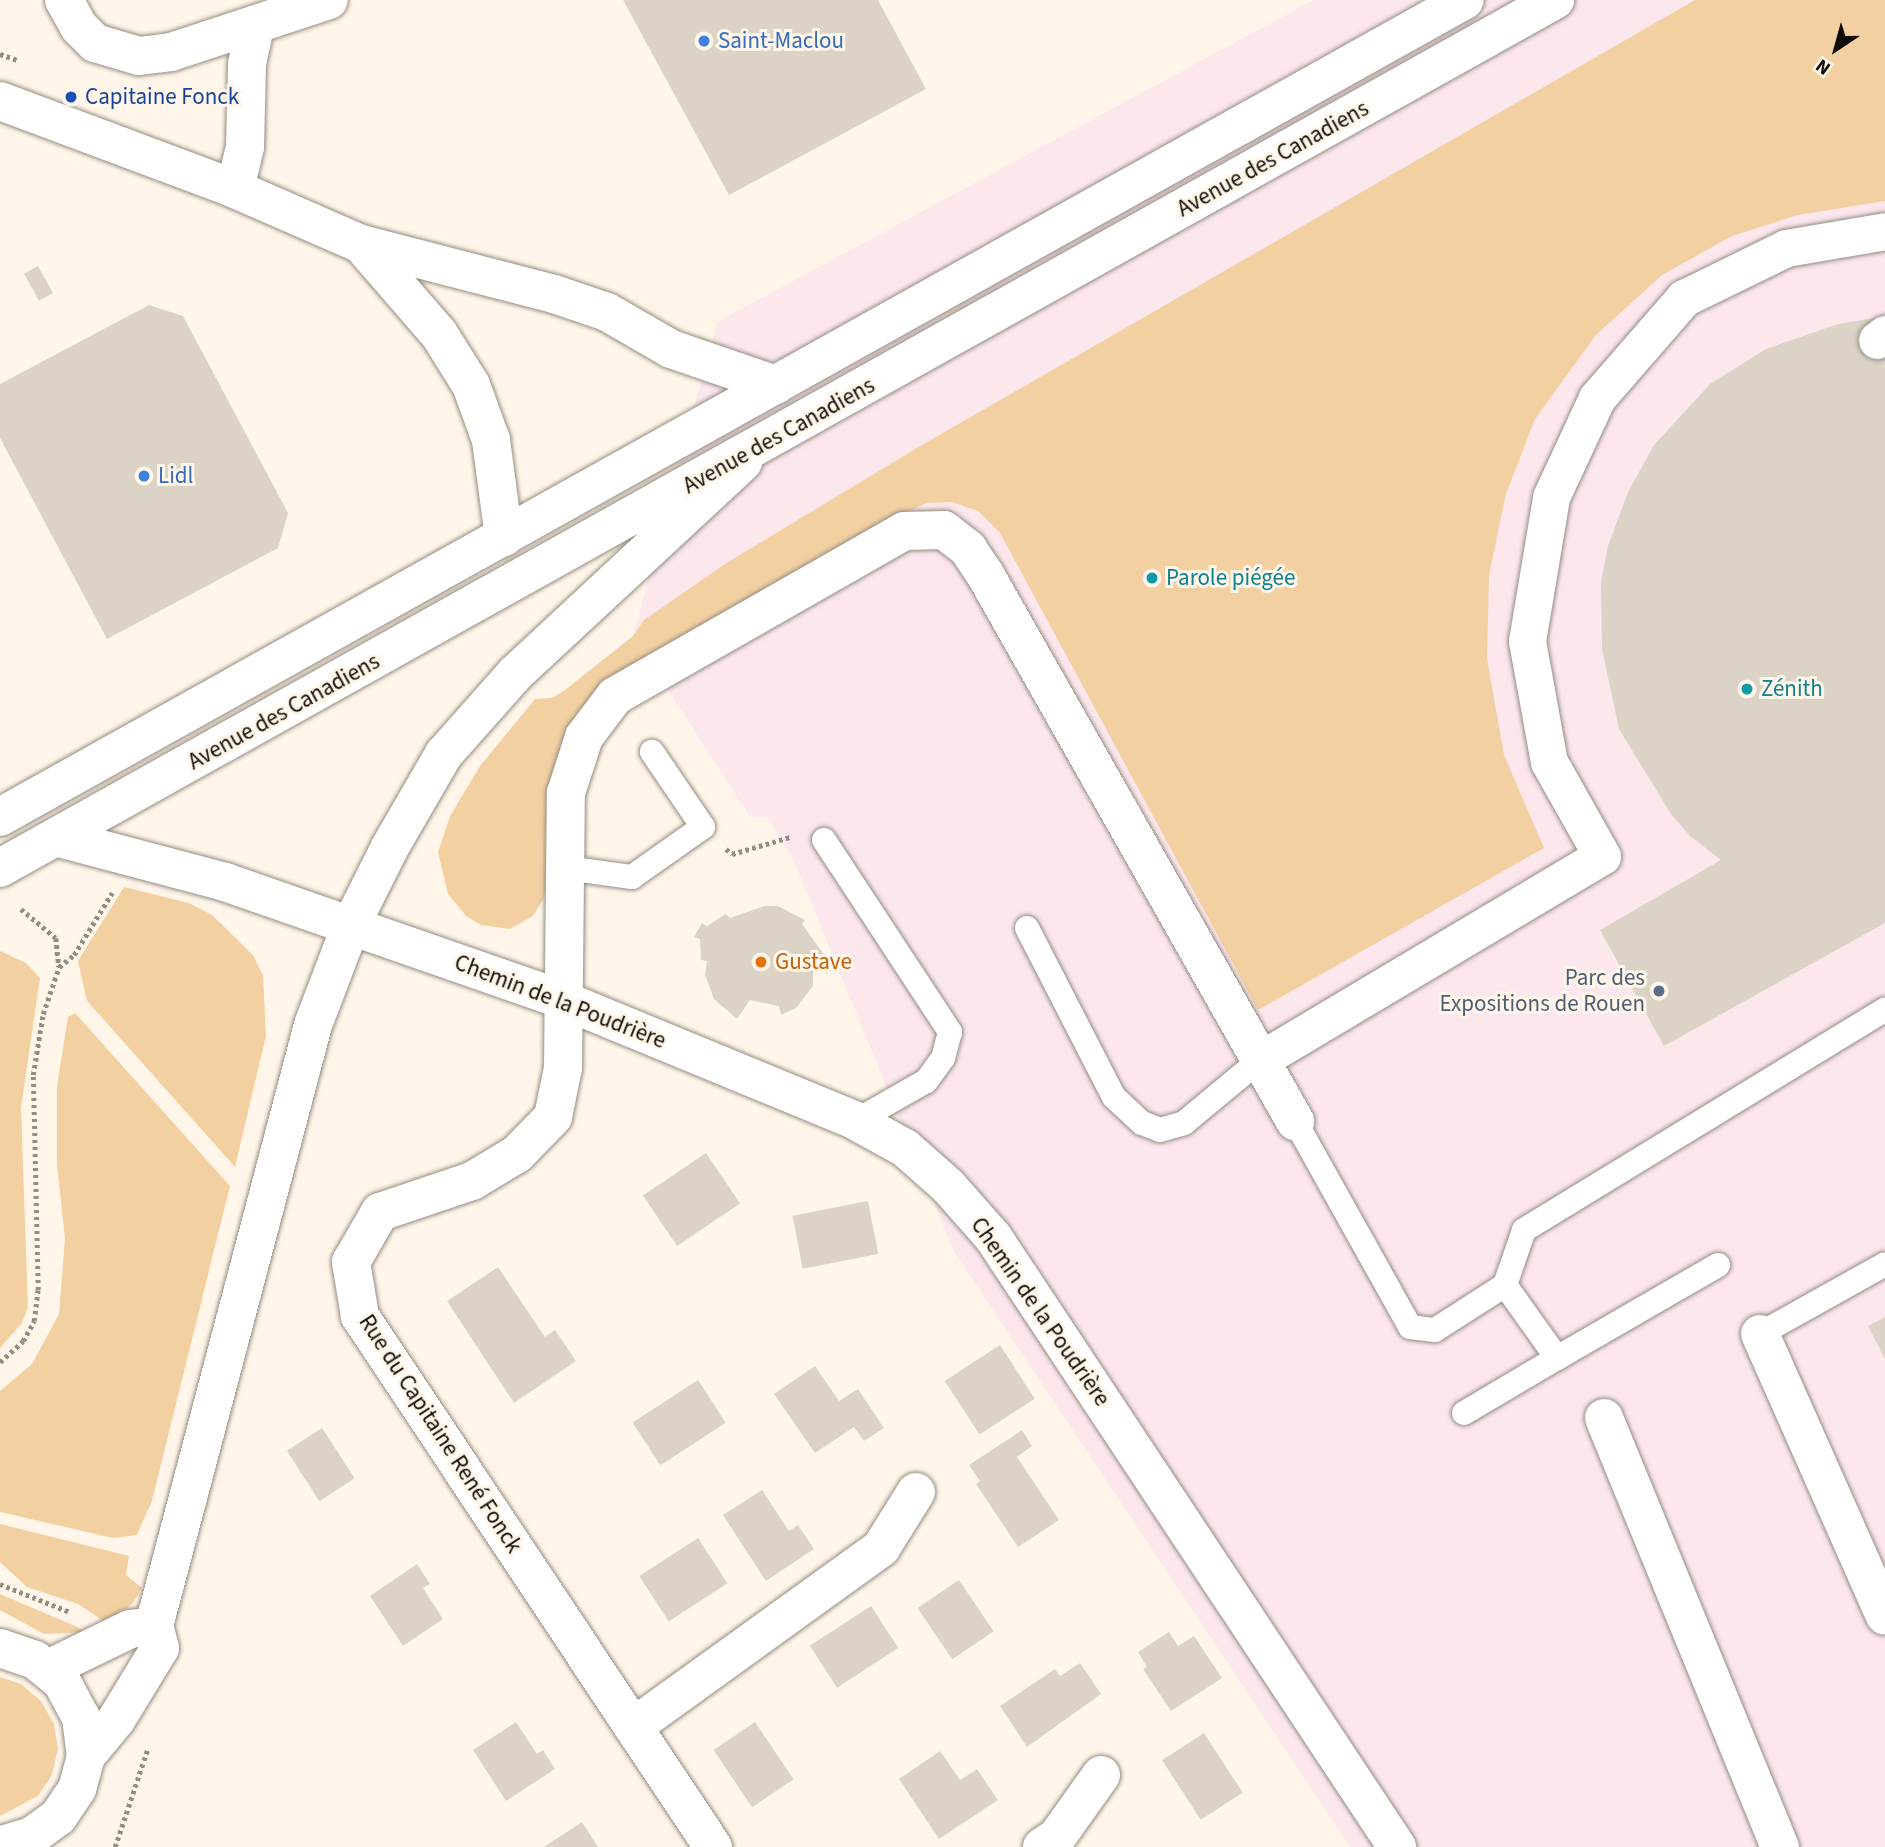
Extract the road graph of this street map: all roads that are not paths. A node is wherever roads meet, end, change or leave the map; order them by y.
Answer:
1 (64, 0) edge
2 (328, 0) edge
3 (1465, 0) edge
4 (1555, 0) edge
5 (255, 25) junction
6 (0, 101) edge
7 (236, 189) junction
8 (1885, 231) edge
9 (361, 244) junction
10 (776, 385) junction
11 (758, 449) junction
12 (504, 537) junction
13 (652, 752) dead end
14 (0, 817) edge
15 (59, 838) junction
16 (824, 840) road end
17 (0, 868) edge
18 (566, 868) junction
19 (351, 925) junction
20 (1027, 928) dead end
21 (563, 1000) junction
22 (1885, 1010) edge
23 (1260, 1060) junction
24 (856, 1121) junction
25 (1295, 1121) joint
26 (1885, 1264) edge
27 (1718, 1265) dead end
28 (1505, 1285) junction
29 (1760, 1335) joint
30 (1557, 1358) junction
31 (1464, 1413) dead end
32 (1604, 1418) dead end
33 (916, 1492) dead end
34 (1885, 1616) edge
35 (154, 1626) junction
36 (2, 1646) edge
37 (48, 1669) junction
38 (633, 1727) junction
39 (86, 1756) junction
40 (1101, 1775) dead end
41 (43, 1838) edge
42 (0, 1846) edge
43 (713, 1847) edge
44 (1042, 1847) edge
45 (1397, 1847) edge
46 (1780, 1847) edge

1 - 5 street
2 - 5 street
3 - 10 street, Avenue des Canadiens
4 - 11 street, Avenue des Canadiens
5 - 7 street
6 - 7 street
7 - 9 street
8 - 23 street
9 - 10 street
9 - 12 street
10 - 12 street, Avenue des Canadiens
11 - 15 street, Avenue des Canadiens
11 - 19 street
12 - 14 street, Avenue des Canadiens
13 - 18 lane
15 - 17 street, Avenue des Canadiens
15 - 19 street, Chemin de la Poudrière
16 - 24 lane
18 - 21 street, Rue du Capitaine René Fonck
18 - 23 street, Rue du Capitaine René Fonck
19 - 21 street, Chemin de la Poudrière
19 - 35 street
20 - 23 lane
21 - 24 street, Chemin de la Poudrière
21 - 38 street, Rue du Capitaine René Fonck
22 - 28 lane
23 - 25 street, Rue du Capitaine René Fonck
24 - 45 street, Chemin de la Poudrière
25 - 28 lane
26 - 29 lane
27 - 30 lane
28 - 30 lane
29 - 34 street
30 - 31 lane
32 - 46 street
33 - 38 street
35 - 37 street
35 - 39 street
36 - 37 street
37 - 39 street
38 - 43 street, Rue du Capitaine René Fonck
39 - 41 street
40 - 44 street
41 - 42 street

